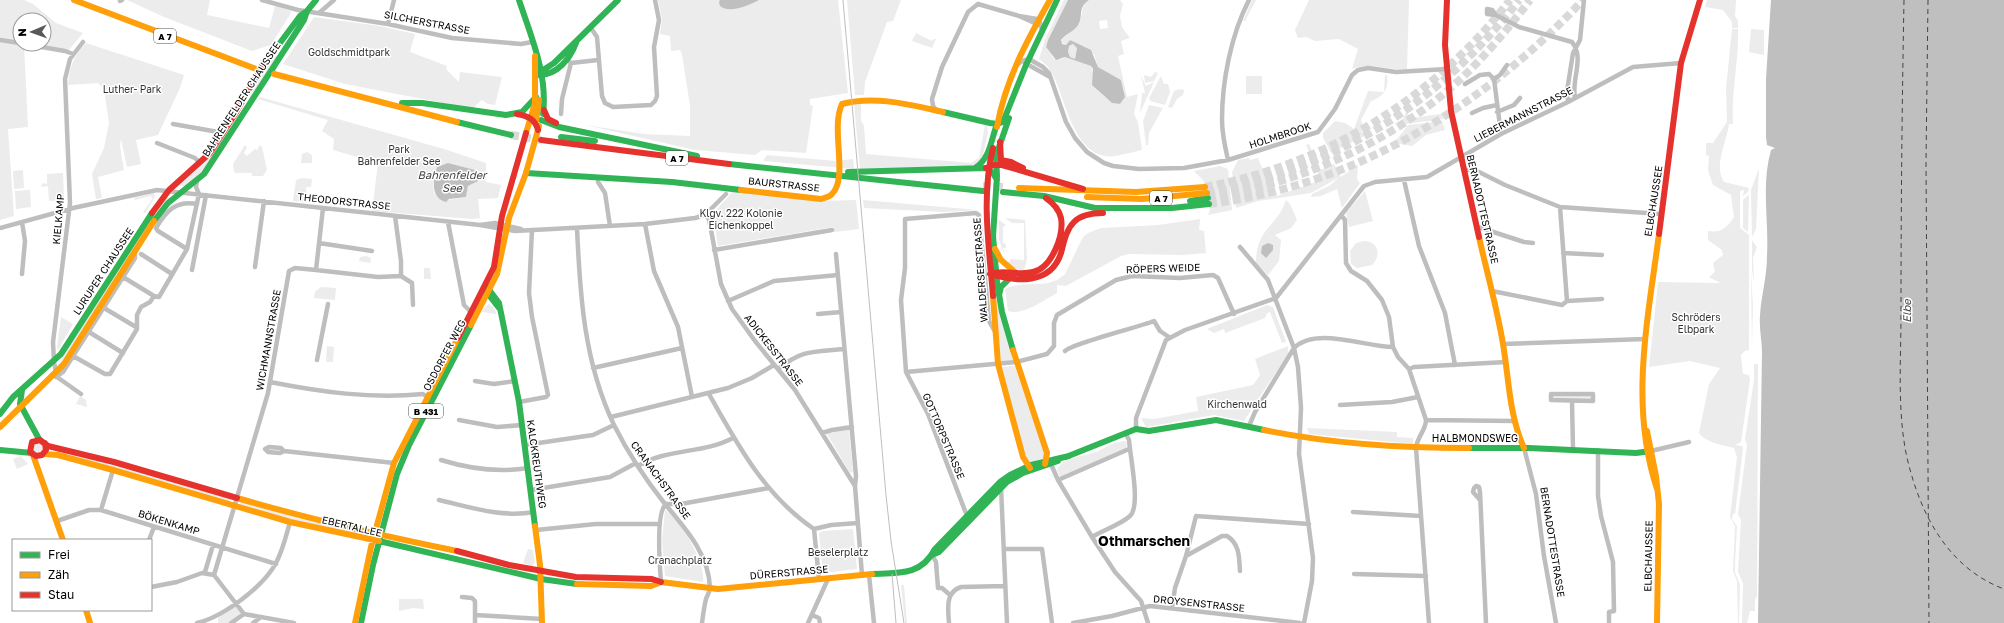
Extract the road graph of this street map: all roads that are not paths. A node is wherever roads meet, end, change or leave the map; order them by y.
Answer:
1 (74, 0) edge
2 (87, 0) edge
3 (262, 0) edge
4 (316, 0) edge
5 (334, 0) edge
6 (394, 0) edge
7 (520, 0) edge
8 (618, 0) edge
9 (655, 0) edge
10 (1050, 0) edge
11 (1057, 0) edge
12 (1249, 0) edge
13 (1447, 0) edge
14 (1584, 0) edge
15 (1700, 0) edge
16 (978, 2) edge
17 (307, 11) junction
18 (319, 13) junction
19 (1496, 15) dead end
20 (388, 24) junction
21 (1041, 25) junction
22 (591, 28) junction
23 (0, 40) edge
24 (12, 42) edge
25 (83, 42) dead end
26 (532, 42) junction
27 (52, 49) edge
28 (1576, 49) junction
29 (1023, 50) junction
30 (72, 54) junction
31 (566, 59) junction
32 (598, 60) junction
33 (1026, 61) junction
34 (1681, 63) junction
35 (260, 65) junction
36 (1017, 65) junction
37 (1507, 65) dead end
38 (275, 69) junction
39 (1447, 70) junction
40 (540, 74) junction
41 (1494, 79) junction
42 (1465, 84) dead end
43 (536, 87) junction
44 (536, 97) junction
45 (1520, 98) dead end
46 (1575, 98) junction
47 (1568, 102) junction
48 (402, 103) junction
49 (1012, 103) junction
50 (1497, 105) junction
51 (544, 110) junction
52 (938, 112) junction
53 (1498, 112) junction
54 (1472, 113) dead end
55 (516, 114) junction
56 (561, 114) dead end
57 (536, 120) junction
58 (172, 124) dead end
59 (997, 124) junction
60 (566, 128) junction
61 (224, 133) junction
62 (1501, 134) junction
63 (540, 135) junction
64 (1000, 142) junction
65 (157, 143) dead end
66 (521, 153) junction
67 (697, 156) junction
68 (1461, 157) junction
69 (1228, 160) junction
70 (200, 163) junction
71 (996, 165) junction
72 (988, 168) junction
73 (973, 169) junction
74 (1466, 170) junction
75 (848, 172) junction
76 (526, 173) junction
77 (1030, 173) junction
78 (997, 180) junction
79 (1404, 180) junction
80 (197, 181) junction
81 (598, 182) dead end
82 (169, 190) junction
83 (183, 192) junction
84 (1062, 192) junction
85 (1094, 192) junction
86 (199, 194) junction
87 (726, 194) dead end
88 (206, 195) junction
89 (1044, 196) junction
90 (1207, 196) junction
91 (264, 201) junction
92 (197, 204) junction
93 (1560, 206) junction
94 (323, 208) junction
95 (1119, 208) junction
96 (69, 210) junction
97 (978, 214) joint
98 (1661, 214) junction
99 (705, 215) junction
100 (1341, 215) junction
101 (395, 216) junction
102 (22, 222) junction
103 (448, 222) junction
104 (645, 224) junction
105 (610, 226) junction
106 (503, 227) junction
107 (1478, 227) junction
108 (0, 228) edge
109 (577, 228) junction
110 (532, 230) junction
111 (832, 230) dead end
112 (319, 243) junction
113 (1533, 243) dead end
114 (1240, 248) dead end
115 (186, 249) junction
116 (995, 249) junction
117 (714, 250) junction
118 (372, 251) dead end
119 (138, 252) junction
120 (1563, 253) junction
121 (836, 254) dead end
122 (1602, 255) dead end
123 (256, 267) dead end
124 (192, 270) dead end
125 (316, 270) junction
126 (1016, 273) junction
127 (22, 274) dead end
128 (172, 274) junction
129 (990, 274) junction
130 (997, 274) junction
131 (838, 275) junction
132 (400, 276) junction
133 (123, 277) junction
134 (1009, 279) junction
135 (487, 290) junction
136 (1492, 291) junction
137 (999, 295) junction
138 (154, 296) junction
139 (1276, 298) junction
140 (1602, 299) dead end
141 (728, 301) junction
142 (1567, 301) junction
143 (328, 304) dead end
144 (413, 305) dead end
145 (104, 308) junction
146 (471, 312) junction
147 (841, 312) junction
148 (818, 314) dead end
149 (1234, 314) junction
150 (136, 327) junction
151 (994, 330) junction
152 (89, 332) junction
153 (1169, 337) junction
154 (1645, 339) junction
155 (1503, 344) junction
156 (1393, 347) junction
157 (682, 348) junction
158 (1294, 348) junction
159 (844, 349) junction
160 (1065, 350) dead end
161 (123, 353) junction
162 (73, 356) junction
163 (317, 360) dead end
164 (54, 362) junction
165 (1016, 362) junction
166 (1506, 362) junction
167 (998, 364) junction
168 (774, 365) junction
169 (1455, 365) junction
170 (593, 368) junction
171 (778, 369) junction
172 (1409, 369) junction
173 (906, 372) junction
174 (56, 375) junction
175 (475, 381) dead end
176 (515, 381) junction
177 (270, 382) junction
178 (23, 389) junction
179 (81, 394) dead end
180 (710, 394) junction
181 (426, 396) junction
182 (692, 397) junction
183 (1418, 397) junction
184 (1572, 401) junction
185 (519, 402) junction
186 (20, 405) junction
187 (1340, 405) dead end
188 (0, 414) edge
189 (610, 416) junction
190 (459, 420) dead end
191 (1426, 420) junction
192 (1514, 421) junction
193 (522, 425) junction
194 (614, 425) junction
195 (1249, 426) junction
196 (0, 427) edge
197 (33, 428) junction
198 (852, 428) junction
199 (1136, 429) junction
200 (822, 433) junction
201 (1126, 434) junction
202 (734, 438) junction
203 (1299, 438) junction
204 (39, 439) junction
205 (1689, 442) dead end
206 (45, 443) junction
207 (31, 444) junction
208 (524, 445) junction
209 (0, 446) edge
210 (1416, 448) junction
211 (1527, 448) junction
212 (1130, 449) junction
213 (1572, 449) junction
214 (0, 450) edge
215 (1598, 450) junction
216 (284, 451) dead end
217 (1079, 451) junction
218 (1648, 451) junction
219 (1047, 453) junction
220 (33, 454) junction
221 (43, 454) junction
222 (1024, 457) junction
223 (441, 460) dead end
224 (394, 463) junction
225 (1048, 463) junction
226 (637, 464) junction
227 (528, 468) junction
228 (1031, 468) junction
229 (1019, 469) junction
230 (113, 470) junction
231 (39, 472) junction
232 (1058, 480) junction
233 (1001, 485) junction
234 (854, 486) junction
235 (769, 488) junction
236 (531, 490) junction
237 (236, 498) junction
238 (439, 500) dead end
239 (1480, 500) dead end
240 (666, 504) junction
241 (233, 506) junction
242 (101, 510) junction
243 (534, 512) junction
244 (1353, 512) dead end
245 (967, 516) junction
246 (1421, 516) junction
247 (57, 521) junction
248 (290, 522) junction
249 (858, 523) junction
250 (660, 524) junction
251 (1309, 524) junction
252 (154, 527) junction
253 (814, 529) junction
254 (536, 530) junction
255 (374, 534) junction
256 (381, 535) junction
257 (1092, 537) junction
258 (63, 539) edge
259 (150, 539) edge
260 (372, 541) junction
261 (379, 542) junction
262 (213, 545) junction
263 (221, 547) junction
264 (1004, 549) junction
265 (932, 555) junction
266 (1186, 556) junction
267 (276, 564) junction
268 (541, 571) junction
269 (1240, 571) dead end
270 (205, 572) junction
271 (214, 574) junction
272 (1354, 574) dead end
273 (862, 575) junction
274 (869, 575) junction
275 (1426, 576) junction
276 (541, 579) junction
277 (818, 579) junction
278 (828, 579) junction
279 (661, 582) junction
280 (1005, 586) junction
281 (152, 587) edge
282 (710, 589) junction
283 (950, 595) junction
284 (462, 597) dead end
285 (236, 602) junction
286 (1144, 607) junction
287 (1172, 608) junction
288 (86, 611) edge
289 (244, 614) junction
290 (475, 615) junction
291 (812, 615) junction
292 (261, 617) junction
293 (213, 618) junction
294 (542, 621) edge
295 (90, 623) edge
296 (197, 623) edge
297 (217, 623) edge
298 (231, 623) edge
299 (253, 623) edge
300 (294, 623) edge
301 (355, 623) edge
302 (361, 623) edge
303 (475, 623) edge
304 (702, 623) edge
305 (808, 623) edge
306 (820, 623) edge
307 (874, 623) edge
308 (948, 623) edge
309 (1007, 623) edge
310 (1052, 623) edge
311 (1073, 623) edge
312 (1148, 623) edge
313 (1300, 623) edge
314 (1304, 623) edge
315 (1429, 623) edge
316 (1486, 623) edge
317 (1552, 623) edge
318 (1556, 623) edge
319 (1609, 623) edge
320 (1657, 623) edge

1 - 35 main road, A 7
2 - 35 main road, A 7
3 - 17 street, SILCHERSTRASSE
4 - 17 main road, BAHRENFELDER CHAUSSEE
5 - 18 street
6 - 20 street
7 - 26 main road, B 431
8 - 22 main road
9 - 32 street
10 - 21 main road
11 - 21 main road
12 - 69 street
13 - 39 main road, BERNADOTTESTRASSE
14 - 28 street
15 - 34 main road, ELBCHAUSSEE
16 - 21 street
16 - 52 street
17 - 18 street, SILCHERSTRASSE
17 - 35 main road, BAHRENFELDER CHAUSSEE
17 - 38 main road, BAHRENFELDER CHAUSSEE
18 - 20 street, SILCHERSTRASSE
19 - 28 street
20 - 26 street, SILCHERSTRASSE
21 - 29 main road
21 - 33 main road
22 - 31 main road
22 - 32 street
23 - 24 street
25 - 30 street, KIELKAMP
26 - 40 main road, B 431
27 - 30 street
28 - 46 street
28 - 47 street
29 - 33 street
29 - 36 main road
30 - 96 street, KIELKAMP
31 - 32 street
31 - 40 main road
31 - 56 street
33 - 36 street
33 - 49 main road
33 - 69 street
34 - 46 street, LIEBERMANNSTRASSE
34 - 98 main road, ELBCHAUSSEE
35 - 61 main road, BAHRENFELDER CHAUSSEE
36 - 59 main road
37 - 41 street
38 - 48 main road
38 - 48 main road
38 - 80 main road, BAHRENFELDER CHAUSSEE
39 - 68 main road, BERNADOTTESTRASSE
39 - 69 street, HOLMBROOK
40 - 43 main road, B 431
40 - 51 main road, B 431
41 - 42 street
41 - 50 street
43 - 44 main road, B 431
43 - 57 main road, B 431
44 - 55 main road
44 - 57 main road, B 431
45 - 53 street
46 - 47 street, LIEBERMANNSTRASSE
47 - 62 street, LIEBERMANNSTRASSE
48 - 55 main road
49 - 59 main road
49 - 64 main road, WALDERSEESTRASSE
50 - 53 street
50 - 54 street
51 - 57 main road, B 431
51 - 60 main road
52 - 59 main road, BAURSTRASSE
52 - 76 main road, BAURSTRASSE
53 - 62 street
55 - 57 main road
57 - 60 main road
57 - 63 main road, OSDORFER WEG / B 431
57 - 66 main road, OSDORFER WEG / B 431
58 - 61 street
59 - 72 main road, WALDERSEESTRASSE
59 - 73 main road
60 - 67 main road
61 - 70 main road, BAHRENFELDER CHAUSSEE
62 - 68 street, LIEBERMANNSTRASSE
63 - 67 main road, A 7
63 - 75 main road, A 7
63 - 76 main road, OSDORFER WEG / B 431
64 - 71 main road, WALDERSEESTRASSE
64 - 77 main road
65 - 70 street, BAHRENFELDER CHAUSSEE
66 - 76 main road
66 - 106 main road, OSDORFER WEG / B 431
67 - 75 main road, A 7
68 - 74 main road, BERNADOTTESTRASSE
68 - 79 street, LIEBERMANNSTRASSE
70 - 82 main road, BAHRENFELDER CHAUSSEE
71 - 72 main road
71 - 77 main road
71 - 78 main road, WALDERSEESTRASSE
72 - 73 main road
72 - 78 main road
72 - 129 main road, WALDERSEESTRASSE
73 - 75 main road
74 - 93 street
74 - 107 main road, BERNADOTTESTRASSE
76 - 106 main road, OSDORFER WEG / B 431
77 - 85 main road
78 - 116 main road, WALDERSEESTRASSE
79 - 100 street, LIEBERMANNSTRASSE
79 - 169 street
80 - 83 main road, BAHRENFELDER CHAUSSEE
80 - 86 street
81 - 105 street
82 - 83 street, THEODORSTRASSE
82 - 96 street, THEODORSTRASSE
82 - 164 main road, LURUPER CHAUSSEE
83 - 86 street, THEODORSTRASSE
83 - 119 main road, LURUPER CHAUSSEE
84 - 85 main road, A 7
84 - 89 main road, A 7
84 - 90 main road, A 7
85 - 90 main road, A 7
86 - 88 street, THEODORSTRASSE
86 - 92 street
87 - 99 street
88 - 91 street, THEODORSTRASSE
88 - 124 street
89 - 95 main road, A 7
89 - 126 main road
90 - 95 main road, A 7
91 - 94 street, THEODORSTRASSE
91 - 123 street
92 - 115 street
92 - 115 street
93 - 98 street
93 - 120 street
94 - 101 street, THEODORSTRASSE
94 - 112 street
95 - 134 main road
96 - 102 street, THEODORSTRASSE
96 - 164 street, KIELKAMP
97 - 151 street, WALDERSEESTRASSE
97 - 173 street, GOTTORPSTRASSE
98 - 154 main road, ELBCHAUSSEE
99 - 104 street
99 - 117 street, ADICKESSTRASSE
100 - 139 street, LIEBERMANNSTRASSE
100 - 156 street
101 - 103 street, THEODORSTRASSE
101 - 132 street
102 - 108 street, THEODORSTRASSE
102 - 127 street
103 - 106 street, THEODORSTRASSE
103 - 146 street
104 - 105 street
104 - 157 street
105 - 109 street
106 - 110 street
106 - 135 main road, OSDORFER WEG / B 431
107 - 113 street
107 - 136 main road, BERNADOTTESTRASSE
109 - 110 street
109 - 170 street, CRANACHSTRASSE
110 - 185 street
111 - 117 street
112 - 118 street
112 - 125 street
114 - 139 street
115 - 128 street
116 - 126 main road
116 - 130 main road, WALDERSEESTRASSE
117 - 141 street, ADICKESSTRASSE
119 - 128 street
119 - 133 street, LURUPER CHAUSSEE
119 - 174 main road, LURUPER CHAUSSEE
120 - 122 street
120 - 142 street
121 - 131 street
125 - 132 street
125 - 177 street, WICHMANNSTRASSE
126 - 130 main road
128 - 138 street
129 - 130 main road
129 - 151 main road, WALDERSEESTRASSE
130 - 134 main road
130 - 137 main road, WALDERSEESTRASSE
131 - 141 street
131 - 147 street
132 - 144 street
133 - 138 street, LURUPER CHAUSSEE
133 - 145 street, LURUPER CHAUSSEE
134 - 137 main road
135 - 146 main road, OSDORFER WEG / B 431
135 - 176 main road, KALCKREUTHWEG
135 - 256 main road, OSDORFER WEG / B 431
136 - 142 street
136 - 155 main road, BERNADOTTESTRASSE
137 - 165 main road, WALDERSEESTRASSE
138 - 150 street
139 - 149 street
139 - 158 street
140 - 142 street
141 - 168 street, ADICKESSTRASSE
143 - 163 street
145 - 150 street, LURUPER CHAUSSEE
145 - 152 street, LURUPER CHAUSSEE
146 - 181 main road, OSDORFER WEG / B 431
147 - 148 street
147 - 159 street
149 - 153 street
149 - 165 street, RÖPERS WEIDE
150 - 161 street
151 - 167 main road, WALDERSEESTRASSE
152 - 161 street
152 - 162 street, LURUPER CHAUSSEE
153 - 160 street
153 - 199 street
154 - 155 street
154 - 218 main road, ELBCHAUSSEE
155 - 166 main road, BERNADOTTESTRASSE
156 - 158 street
156 - 172 street
157 - 170 street
157 - 182 street
158 - 195 street
158 - 203 street
159 - 171 street
159 - 198 street
161 - 162 street
162 - 174 street, LURUPER CHAUSSEE
164 - 174 street
164 - 178 main road, LURUPER CHAUSSEE
165 - 167 street
165 - 219 main road, WALDERSEESTRASSE
166 - 169 street
166 - 192 main road, BERNADOTTESTRASSE
167 - 173 street
167 - 222 main road, WALDERSEESTRASSE
168 - 171 street, ADICKESSTRASSE
168 - 180 street
169 - 172 street
170 - 189 street, CRANACHSTRASSE
171 - 200 street, ADICKESSTRASSE
172 - 183 street
173 - 245 street, GOTTORPSTRASSE
174 - 179 street
174 - 186 main road, LURUPER CHAUSSEE
175 - 176 street
176 - 185 main road, KALCKREUTHWEG
177 - 181 street
177 - 237 street, WICHMANNSTRASSE
178 - 186 main road
178 - 188 main road, LURUPER CHAUSSEE
180 - 182 street
180 - 202 street
181 - 224 main road, OSDORFER WEG / B 431
182 - 189 street
183 - 187 street
183 - 191 street
184 - 184 street
184 - 213 street
185 - 193 main road, KALCKREUTHWEG
186 - 196 main road, LURUPER CHAUSSEE
186 - 197 main road
189 - 194 street, CRANACHSTRASSE
190 - 193 street
191 - 192 street
191 - 210 street
192 - 211 main road, BERNADOTTESTRASSE
193 - 208 main road, KALCKREUTHWEG
194 - 208 street
194 - 226 street, CRANACHSTRASSE
195 - 199 main road, HALBMONDSWEG
195 - 203 main road, HALBMONDSWEG
197 - 204 main road
197 - 207 main road
198 - 200 street
198 - 234 street
199 - 201 main road
200 - 234 street, ADICKESSTRASSE
201 - 212 street
201 - 217 main road
202 - 226 street
202 - 235 street
203 - 210 main road, HALBMONDSWEG
203 - 251 street
204 - 206 main road
204 - 207 main road
205 - 218 street
206 - 221 main road
206 - 237 main road, EBERTALLEE
207 - 209 main road
207 - 220 main road
208 - 227 main road, KALCKREUTHWEG
210 - 211 main road, HALBMONDSWEG
210 - 246 street
211 - 213 main road, HALBMONDSWEG
211 - 318 street, BERNADOTTESTRASSE
212 - 232 street
212 - 257 street
213 - 215 main road, HALBMONDSWEG
214 - 220 main road
215 - 218 main road, HALBMONDSWEG
215 - 319 street
216 - 224 street
217 - 219 main road
217 - 225 main road
218 - 320 main road, ELBCHAUSSEE
219 - 225 main road, WALDERSEESTRASSE
220 - 221 main road
220 - 231 main road
221 - 230 main road, EBERTALLEE
221 - 231 main road
222 - 228 main road, WALDERSEESTRASSE
222 - 229 main road
223 - 227 street
224 - 255 main road, OSDORFER WEG / B 431
225 - 228 main road
225 - 232 street, WALDERSEESTRASSE
226 - 236 street
226 - 240 street, CRANACHSTRASSE
227 - 236 main road, KALCKREUTHWEG
228 - 229 main road
228 - 233 main road
229 - 233 main road
230 - 241 main road, EBERTALLEE
230 - 242 street
231 - 247 main road
232 - 257 street, WALDERSEESTRASSE
233 - 245 main road
233 - 264 street
233 - 265 main road
234 - 249 street
235 - 240 street
235 - 253 street
236 - 243 main road, KALCKREUTHWEG
237 - 241 street, WICHMANNSTRASSE
237 - 255 main road, EBERTALLEE
238 - 243 street
239 - 316 street
240 - 250 street
240 - 282 street, CRANACHSTRASSE
241 - 248 main road, EBERTALLEE
241 - 263 street, WICHMANNSTRASSE
242 - 247 street, BÖKENKAMP
242 - 252 street, BÖKENKAMP
243 - 254 main road, KALCKREUTHWEG
244 - 246 street
245 - 265 main road
246 - 275 street
247 - 258 main road
248 - 260 main road, EBERTALLEE
248 - 267 street
249 - 253 street
249 - 273 street
250 - 254 street
250 - 279 street
251 - 266 street
251 - 314 street
252 - 259 street
252 - 262 street, BÖKENKAMP
253 - 277 street
254 - 268 main road, KALCKREUTHWEG
255 - 256 main road, EBERTALLEE
255 - 260 main road, OSDORFER WEG / B 431
256 - 261 main road, OSDORFER WEG / B 431
256 - 268 main road, EBERTALLEE
257 - 286 street, WALDERSEESTRASSE
260 - 261 main road, EBERTALLEE
260 - 301 main road, OSDORFER WEG / B 431
261 - 276 main road, EBERTALLEE
261 - 302 main road, OSDORFER WEG / B 431
262 - 263 street, BÖKENKAMP
262 - 270 street
263 - 267 street, BÖKENKAMP
263 - 271 street, WICHMANNSTRASSE
264 - 280 street
264 - 310 street
265 - 274 main road, DÜRERSTRASSE
265 - 283 street
266 - 269 street
266 - 287 street
267 - 285 street
268 - 276 main road, KALCKREUTHWEG
268 - 279 main road, EBERTALLEE
270 - 271 street
270 - 281 street
271 - 285 street
272 - 275 street
273 - 274 main road, DÜRERSTRASSE
273 - 278 main road, DÜRERSTRASSE
274 - 307 street
275 - 315 street
276 - 279 main road, EBERTALLEE
276 - 294 main road, KALCKREUTHWEG
277 - 278 main road, DÜRERSTRASSE
277 - 282 main road, DÜRERSTRASSE
278 - 291 street
279 - 282 main road, EBERTALLEE
280 - 283 street
280 - 309 street
282 - 304 street
283 - 308 street
284 - 290 street
285 - 289 street
285 - 293 street
286 - 287 street, DROYSENSTRASSE
286 - 311 street, DROYSENSTRASSE
286 - 312 street, WALDERSEESTRASSE
287 - 313 street, DROYSENSTRASSE
288 - 295 main road
289 - 292 street
289 - 298 street
290 - 294 street
290 - 303 street
291 - 305 street
291 - 306 street
292 - 299 street
292 - 300 street
293 - 296 street
293 - 297 street
317 - 318 street

